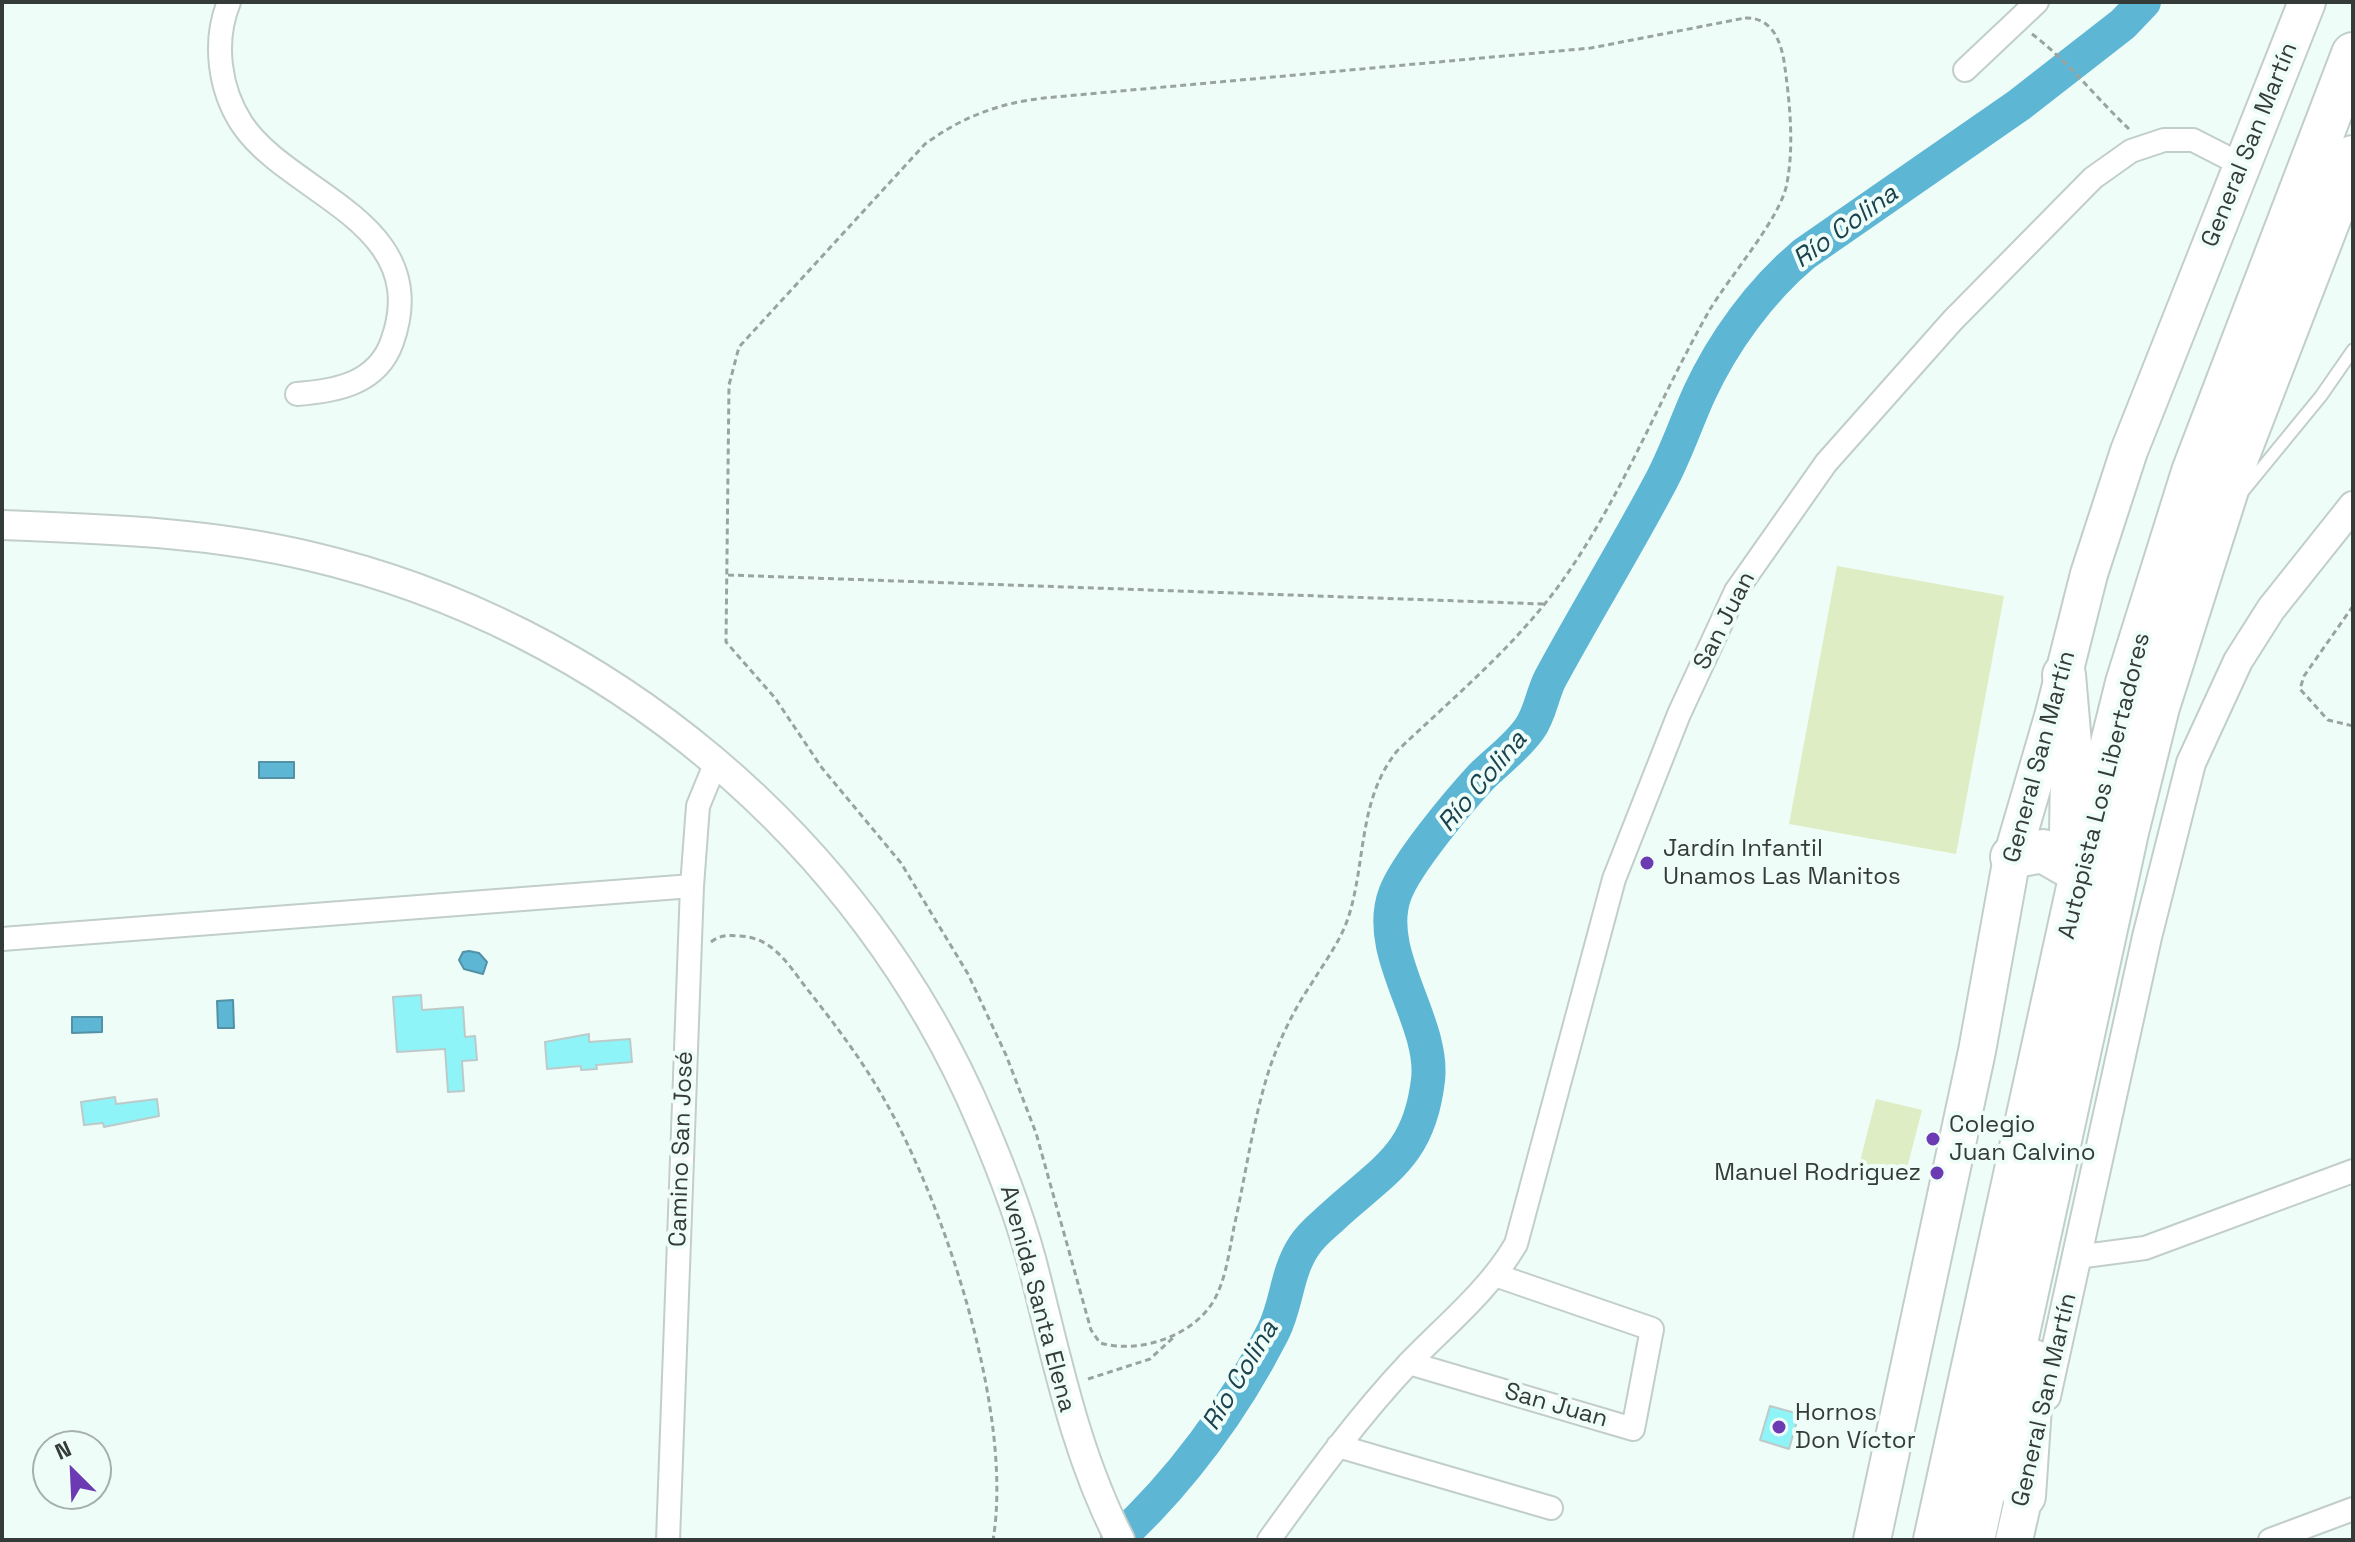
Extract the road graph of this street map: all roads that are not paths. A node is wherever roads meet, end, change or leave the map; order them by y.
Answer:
1 (229, 2) edge
2 (2037, 2) edge
3 (2307, 2) edge
4 (2353, 54) edge
5 (1965, 70) dead end
6 (2353, 157) edge
7 (2242, 165) junction
8 (2353, 350) edge
9 (297, 394) dead end
10 (2353, 506) edge
11 (2, 525) edge
12 (2197, 579) junction
13 (2064, 675) junction
14 (716, 762) junction
15 (2012, 857) junction
16 (2069, 866) junction
17 (692, 886) junction
18 (2, 939) edge
19 (2066, 942) junction
20 (2353, 1171) edge
21 (2042, 1219) junction
22 (2077, 1257) junction
23 (1498, 1276) junction
24 (1409, 1363) junction
25 (1338, 1446) junction
26 (2024, 1496) junction
27 (1551, 1508) dead end
28 (2353, 1509) edge
29 (668, 1540) edge
30 (1120, 1540) edge
31 (1269, 1540) edge
32 (1872, 1540) edge
33 (1935, 1540) edge
34 (1973, 1540) edge
35 (2014, 1540) edge
36 (2270, 1540) edge

1 - 9 street
2 - 5 street
3 - 7 main road, General San Martín
4 - 19 highway, Autopista Los Libertadores
6 - 12 highway, Autopista Los Libertadores
7 - 13 main road, General San Martín
7 - 23 street, San Juan
8 - 12 lane
10 - 22 street, General San Martín
11 - 14 street, Avenida Santa Elena
12 - 21 highway, Autopista Los Libertadores
13 - 15 main road, General San Martín
13 - 16 highway
14 - 17 street, Camino San José
14 - 30 street, Avenida Santa Elena
15 - 16 highway
15 - 32 main road, General San Martín
16 - 19 highway
17 - 18 street
17 - 29 street, Camino San José
19 - 33 highway, Autopista Los Libertadores
20 - 22 street
21 - 26 highway
21 - 34 highway, Autopista Los Libertadores
22 - 26 street, General San Martín
23 - 24 street, San Juan
23 - 24 street, San Juan
24 - 25 street, San Juan
25 - 27 street
25 - 31 street, San Juan
26 - 35 main road, General San Martín
28 - 36 street

